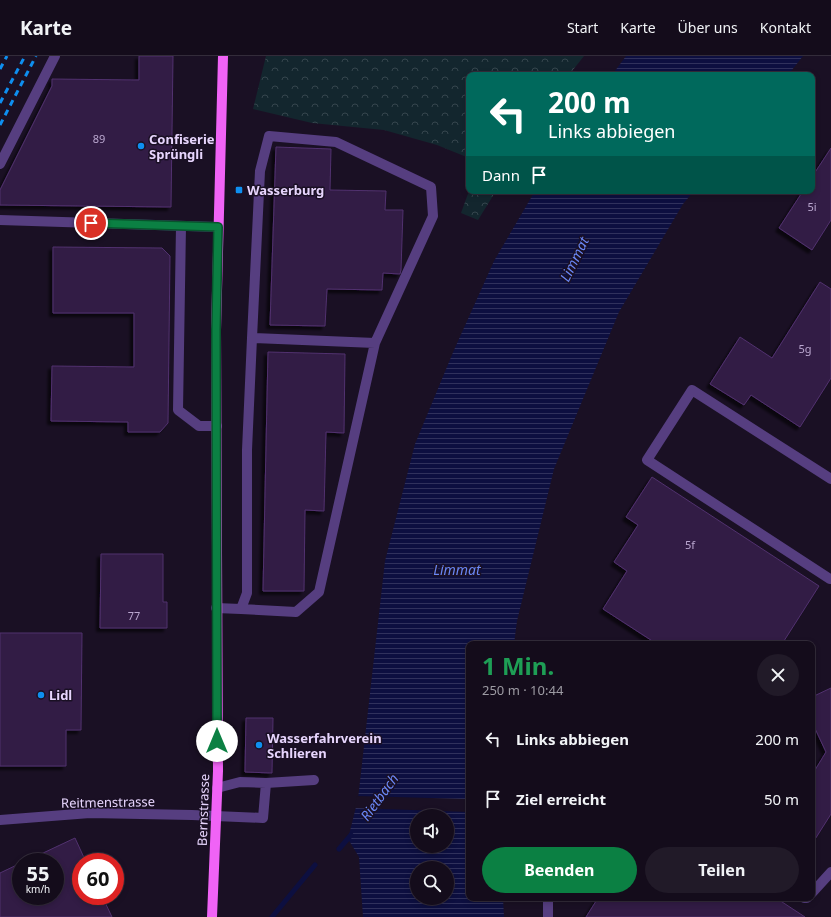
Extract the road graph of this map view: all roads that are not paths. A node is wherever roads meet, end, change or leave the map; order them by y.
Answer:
1 (55, 56) edge
2 (223, 56) edge
3 (0, 164) edge
4 (0, 220) edge
5 (181, 226) junction
6 (218, 227) junction
7 (252, 338) junction
8 (375, 343) junction
9 (217, 426) junction
10 (831, 480) edge
11 (830, 579) dead end
12 (216, 608) junction
13 (241, 609) junction
14 (314, 780) dead end
15 (266, 783) junction
16 (217, 788) junction
17 (216, 817) junction
18 (0, 820) edge
19 (831, 872) edge
20 (815, 889) edge
21 (548, 901) edge
22 (212, 917) edge
23 (548, 917) edge

1 - 3 street
2 - 6 main road, Bernstrasse
4 - 5 street
5 - 6 street
5 - 9 street
6 - 9 main road, Bernstrasse
7 - 8 street
7 - 8 street
7 - 13 street
8 - 13 street
9 - 12 main road, Bernstrasse
10 - 11 street
12 - 13 street
12 - 16 main road, Bernstrasse
14 - 15 street
15 - 16 street
15 - 17 street, Reitmenstrasse
16 - 17 main road, Bernstrasse
17 - 18 street, Reitmenstrasse
17 - 22 main road, Bernstrasse
19 - 20 street
21 - 23 street

